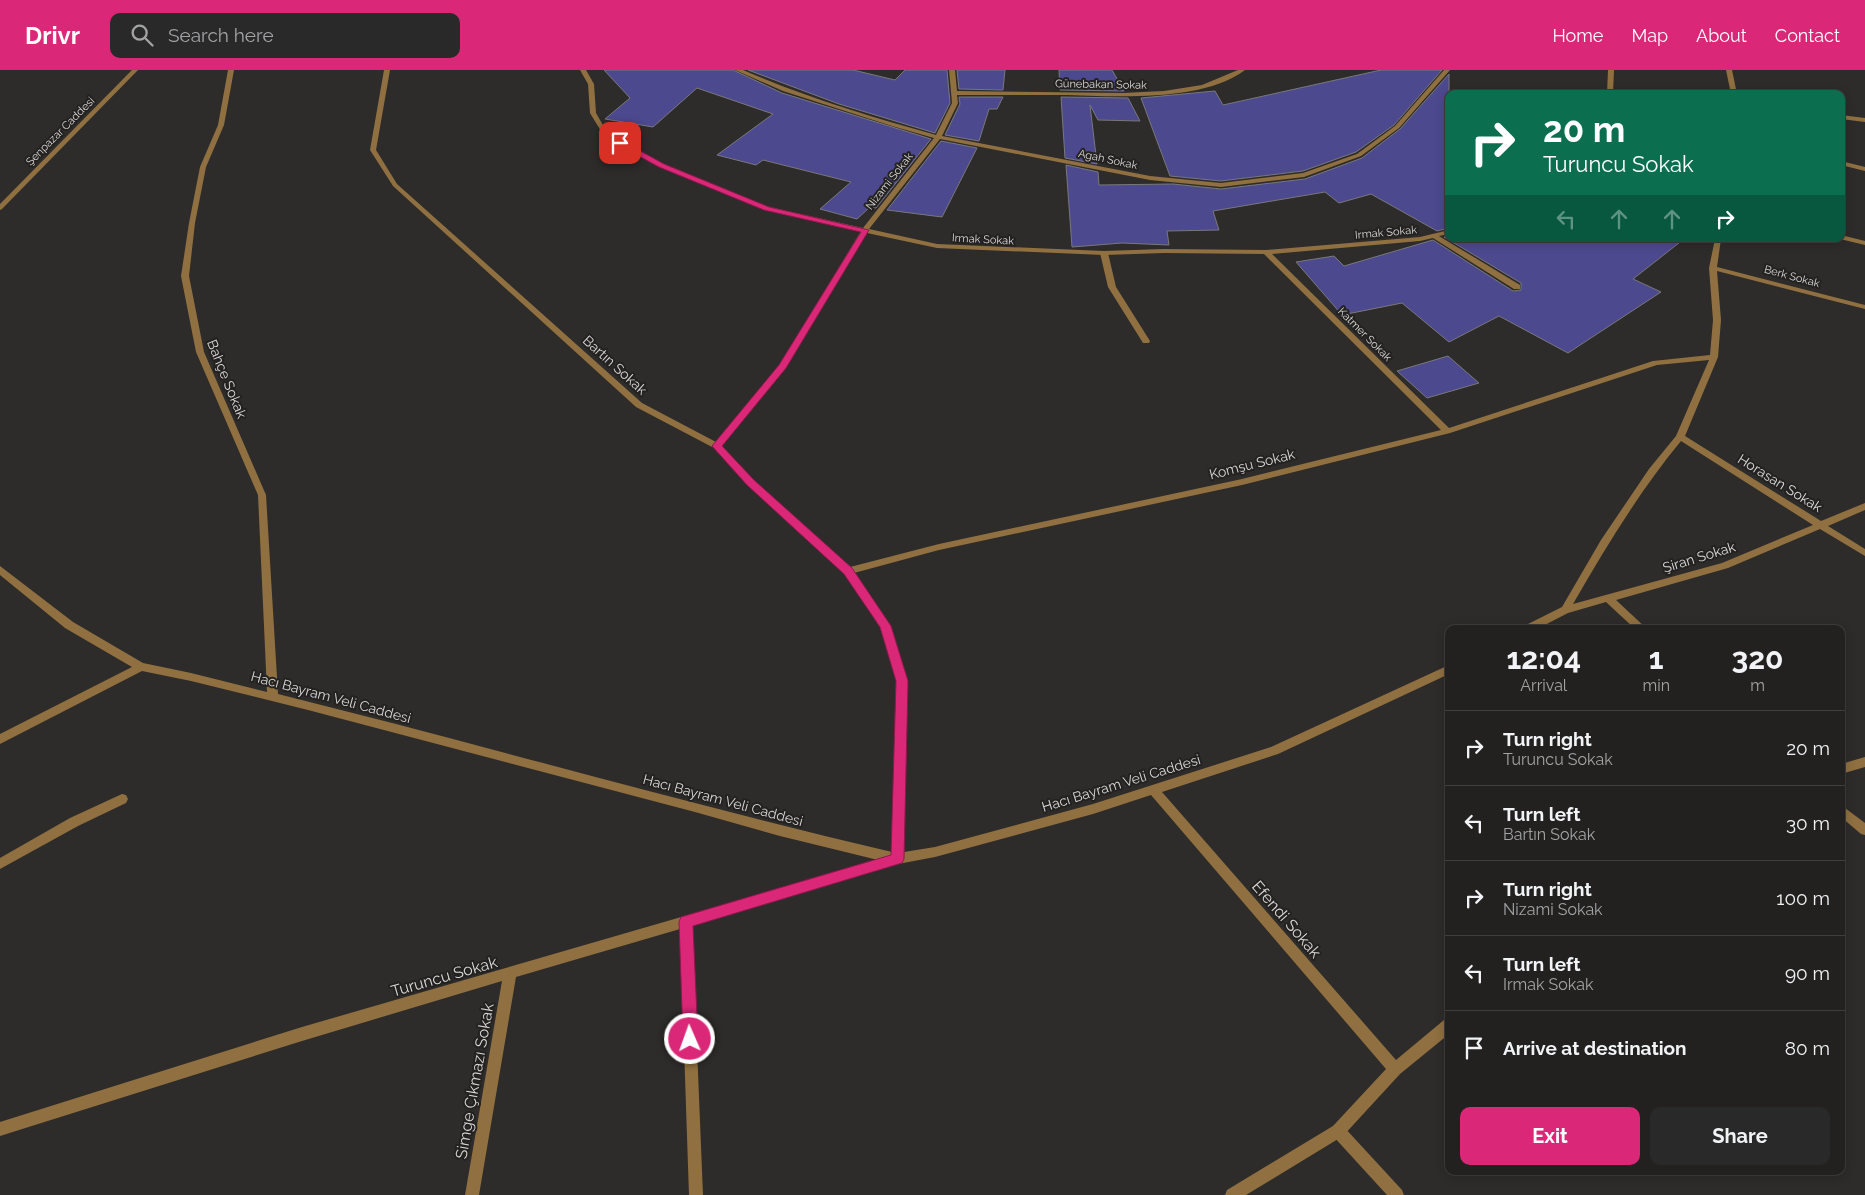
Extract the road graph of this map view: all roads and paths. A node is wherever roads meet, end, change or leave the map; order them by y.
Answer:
1 (135, 70) edge
2 (231, 70) edge
3 (387, 70) edge
4 (583, 70) edge
5 (738, 70) edge
6 (952, 70) edge
7 (1242, 70) edge
8 (1447, 70) edge
9 (1611, 70) edge
10 (1729, 70) edge
11 (1610, 90) edge
12 (1733, 90) edge
13 (955, 93) junction
14 (1845, 118) edge
15 (1865, 120) edge
16 (938, 137) junction
17 (1845, 164) edge
18 (1865, 169) edge
19 (0, 208) edge
20 (865, 230) junction
21 (1445, 233) edge
22 (1434, 236) junction
23 (1845, 238) edge
24 (1717, 242) edge
25 (1865, 243) edge
26 (1266, 252) junction
27 (1104, 253) junction
28 (1713, 268) junction
29 (1517, 287) dead end
30 (1865, 307) edge
31 (1146, 341) dead end
32 (1714, 357) junction
33 (1447, 431) junction
34 (1680, 436) junction
35 (717, 446) junction
36 (1865, 506) edge
37 (1821, 525) junction
38 (1865, 553) edge
39 (0, 570) edge
40 (848, 571) junction
41 (1608, 598) junction
42 (1565, 610) junction
43 (1536, 625) edge
44 (1638, 625) edge
45 (141, 667) junction
46 (1445, 671) edge
47 (273, 697) junction
48 (0, 739) edge
49 (1865, 762) edge
50 (1845, 768) edge
51 (1154, 790) junction
52 (122, 800) dead end
53 (1845, 813) edge
54 (1865, 830) edge
55 (898, 859) junction
56 (0, 864) edge
57 (686, 922) junction
58 (510, 974) junction
59 (1445, 1028) edge
60 (1395, 1069) junction
61 (0, 1129) edge
62 (1338, 1130) junction
63 (472, 1195) edge
64 (696, 1195) edge
65 (1232, 1195) edge
66 (1397, 1195) edge

1 - 19 street, Şenpazar Caddesi
2 - 47 street, Bahçe Sokak
3 - 35 street, Bartın Sokak
4 - 20 street, Irmak Sokak
5 - 16 street, Agah Sokak
6 - 13 street, Nizami Sokak
7 - 13 street, Günebakan Sokak
8 - 16 street, Agah Sokak
9 - 11 street
10 - 12 street
13 - 16 street, Nizami Sokak
14 - 15 street
16 - 20 street, Nizami Sokak
17 - 18 street
20 - 27 street, Irmak Sokak
20 - 35 street, Nizami Sokak
21 - 22 street, Irmak Sokak
22 - 26 street, Irmak Sokak
22 - 29 street
23 - 25 street
24 - 28 street
26 - 27 street, Irmak Sokak
26 - 33 street, Katmer Sokak
27 - 31 street
28 - 30 street, Berk Sokak
28 - 32 street
32 - 33 street, Komşu Sokak
32 - 34 street
33 - 40 street, Komşu Sokak
34 - 37 street, Horasan Sokak
34 - 42 street
35 - 40 street, Bartın Sokak
36 - 37 street, Şiran Sokak
37 - 38 street, Horasan Sokak
37 - 41 street, Şiran Sokak
39 - 45 street, Hacı Bayram Veli Caddesi
40 - 55 street, Bartın Sokak
41 - 42 street, Şiran Sokak
41 - 44 street
42 - 43 street
45 - 47 street, Hacı Bayram Veli Caddesi
45 - 48 street
46 - 51 street, Hacı Bayram Veli Caddesi
47 - 55 street, Hacı Bayram Veli Caddesi
49 - 50 street
51 - 55 street, Hacı Bayram Veli Caddesi
51 - 60 street, Efendi Sokak
52 - 56 street
53 - 54 street
55 - 57 street, Turuncu Sokak
57 - 58 street, Turuncu Sokak
57 - 64 street
58 - 61 street, Turuncu Sokak
58 - 63 street, Simge Çıkmazı Sokak
59 - 60 street
60 - 62 street
62 - 65 street
62 - 66 street

